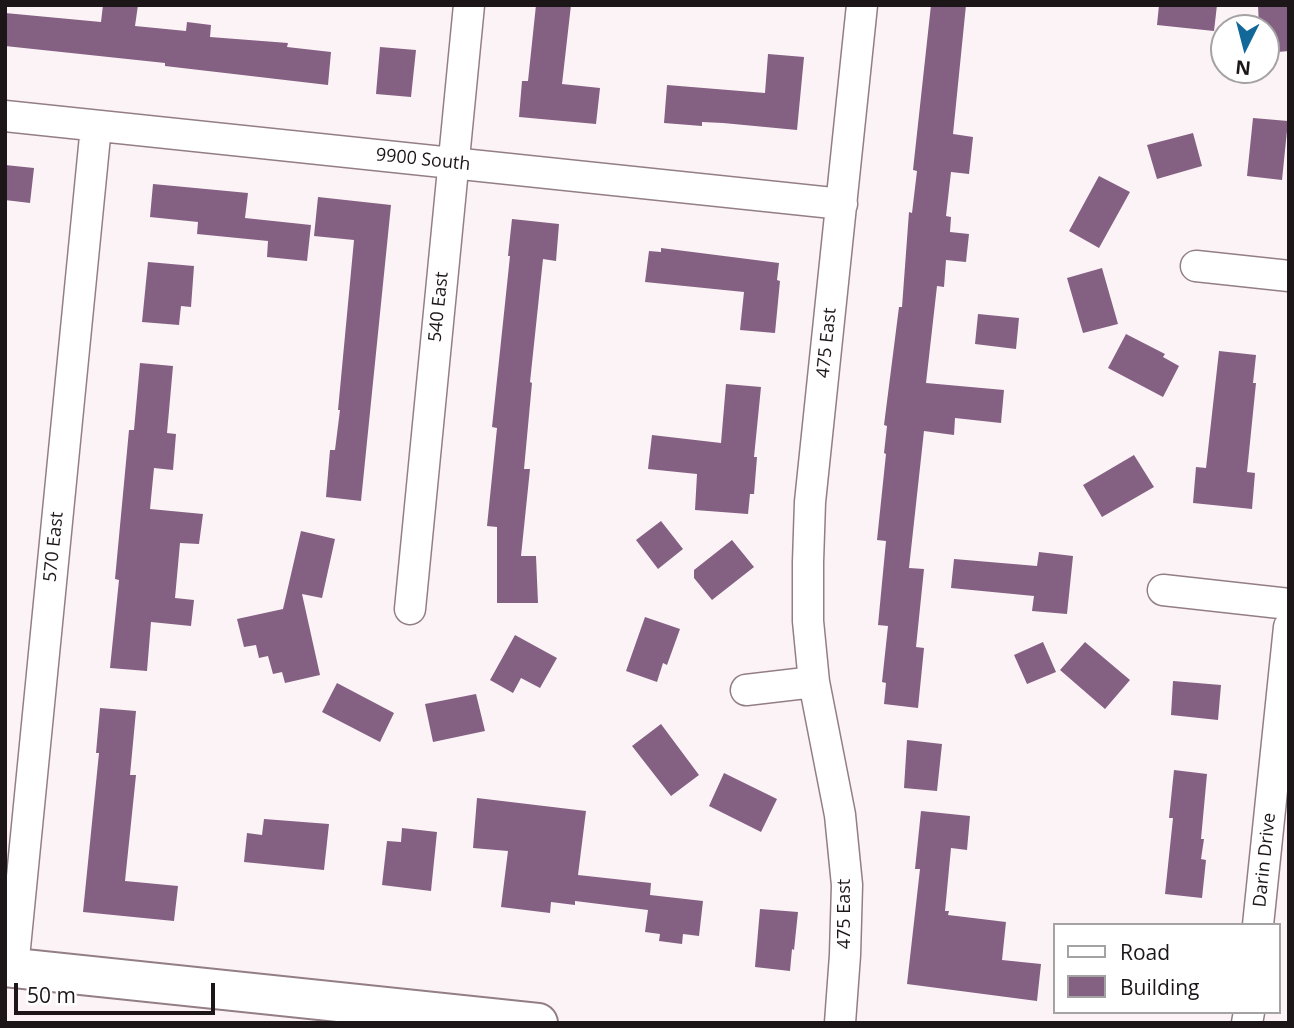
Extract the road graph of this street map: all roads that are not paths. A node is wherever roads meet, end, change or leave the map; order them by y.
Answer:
1 (469, 5) edge
2 (862, 5) edge
3 (5, 116) edge
4 (96, 125) junction
5 (454, 163) junction
6 (842, 204) junction
7 (1196, 266) dead end
8 (1289, 276) edge
9 (1163, 590) dead end
10 (1289, 604) edge
11 (410, 609) dead end
12 (1289, 627) edge
13 (814, 682) junction
14 (747, 690) dead end
15 (1258, 923) edge
16 (9, 967) edge
17 (538, 1023) edge
18 (840, 1023) edge

1 - 5 street, 540 East
2 - 6 street, 475 East
3 - 4 street, 9900 South
4 - 5 street, 9900 South
4 - 16 street, 570 East
5 - 6 street, 9900 South
5 - 11 street, 540 East
6 - 13 street, 475 East
7 - 8 street
9 - 10 street
12 - 15 street, Darin Drive
13 - 14 street
13 - 18 street, 475 East
16 - 17 main road

